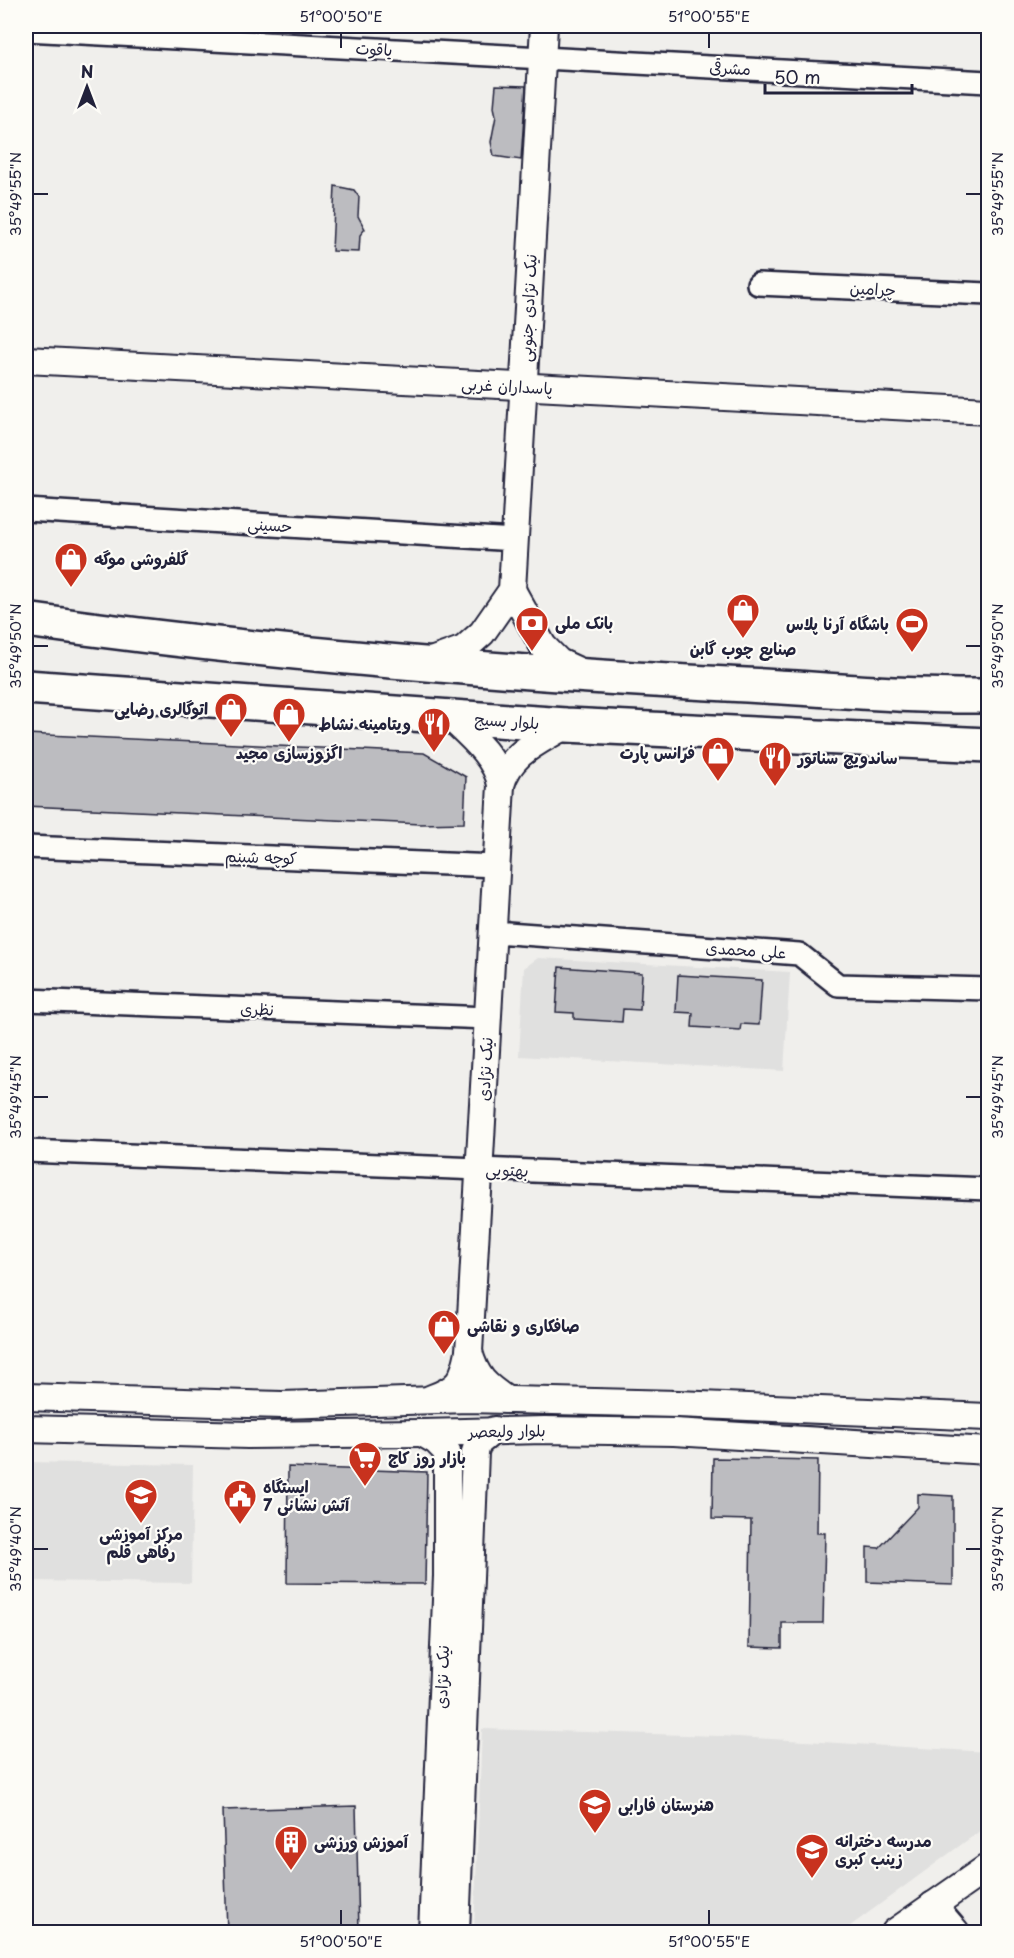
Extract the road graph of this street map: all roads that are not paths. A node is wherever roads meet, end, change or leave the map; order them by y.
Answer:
1 (544, 26) edge
2 (26, 30) edge
3 (543, 58) junction
4 (988, 82) edge
5 (758, 284) dead end
6 (988, 294) edge
7 (26, 360) edge
8 (524, 387) junction
9 (988, 411) edge
10 (26, 510) edge
11 (514, 540) junction
12 (512, 590) junction
13 (26, 620) edge
14 (421, 664) junction
15 (592, 676) junction
16 (26, 687) edge
17 (982, 699) edge
18 (450, 717) junction
19 (566, 725) junction
20 (988, 746) edge
21 (501, 785) junction
22 (26, 848) edge
23 (496, 866) junction
24 (493, 932) junction
25 (988, 989) edge
26 (26, 1000) edge
27 (488, 1018) junction
28 (26, 1151) edge
29 (479, 1169) junction
30 (988, 1189) edge
31 (469, 1352) junction
32 (26, 1397) edge
33 (140, 1400) junction
34 (507, 1400) junction
35 (426, 1401) junction
36 (188, 1402) junction
37 (678, 1404) junction
38 (727, 1406) junction
39 (988, 1417) edge
40 (26, 1429) edge
41 (494, 1430) junction
42 (138, 1432) junction
43 (674, 1432) junction
44 (188, 1433) junction
45 (422, 1433) junction
46 (720, 1435) junction
47 (988, 1451) edge
48 (447, 1452) junction
49 (475, 1452) junction
50 (459, 1575) junction
51 (988, 1867) edge
52 (446, 1870) junction
53 (933, 1905) junction
54 (432, 1932) edge
55 (456, 1932) edge
56 (895, 1932) edge
57 (956, 1932) edge

1 - 3 street, نیک نژادی جنوبی
2 - 3 street, یاقوت
3 - 4 street, مشرقی
3 - 8 street, نیک نژادی جنوبی
5 - 6 street, چرامین
7 - 8 street, پاسداران غربی
8 - 9 street, پاسداران غربی
8 - 11 street, نیک نژادی جنوبی
10 - 11 street, حسینی
11 - 12 street, نیک نژادی جنوبی
12 - 14 street
12 - 15 street
13 - 14 main road
14 - 15 main road
15 - 17 main road
16 - 18 main road, بلوار بسیج
18 - 19 main road, بلوار بسیج
18 - 21 street
19 - 20 main road, بلوار بسیج
19 - 21 street
21 - 23 street, نیک نژادی
22 - 23 street, کوچه شبنم
23 - 24 street, نیک نژادی
24 - 25 street, علی محمدی
24 - 27 street, نیک نژادی
26 - 27 street, نظری
27 - 29 street, نیک نژادی
28 - 29 street, بهتویی
29 - 30 street, بهتویی
29 - 31 street, نیک نژادی
31 - 34 street
31 - 35 street
32 - 33 street, بلوار ولیعصر
33 - 36 street, بلوار ولیعصر
33 - 42 street
34 - 35 street, بلوار ولیعصر
34 - 37 street, بلوار ولیعصر
35 - 36 street, بلوار ولیعصر
36 - 44 street
37 - 38 street, بلوار ولیعصر
37 - 43 street
38 - 39 street, بلوار ولیعصر
38 - 46 street
40 - 42 street, بلوار ولیعصر
41 - 43 street, بلوار ولیعصر
41 - 45 street, بلوار ولیعصر
41 - 49 street
42 - 44 street, بلوار ولیعصر
43 - 46 street, بلوار ولیعصر
44 - 45 street, بلوار ولیعصر
45 - 48 street
46 - 47 street, بلوار ولیعصر
48 - 49 street
48 - 50 street, نیک نژادی
49 - 50 street, نیک نژادی
50 - 52 street, نیک نژادی
51 - 53 street
52 - 54 street, نیک نژادی
52 - 55 street, نیک نژادی
53 - 56 street
53 - 57 street

